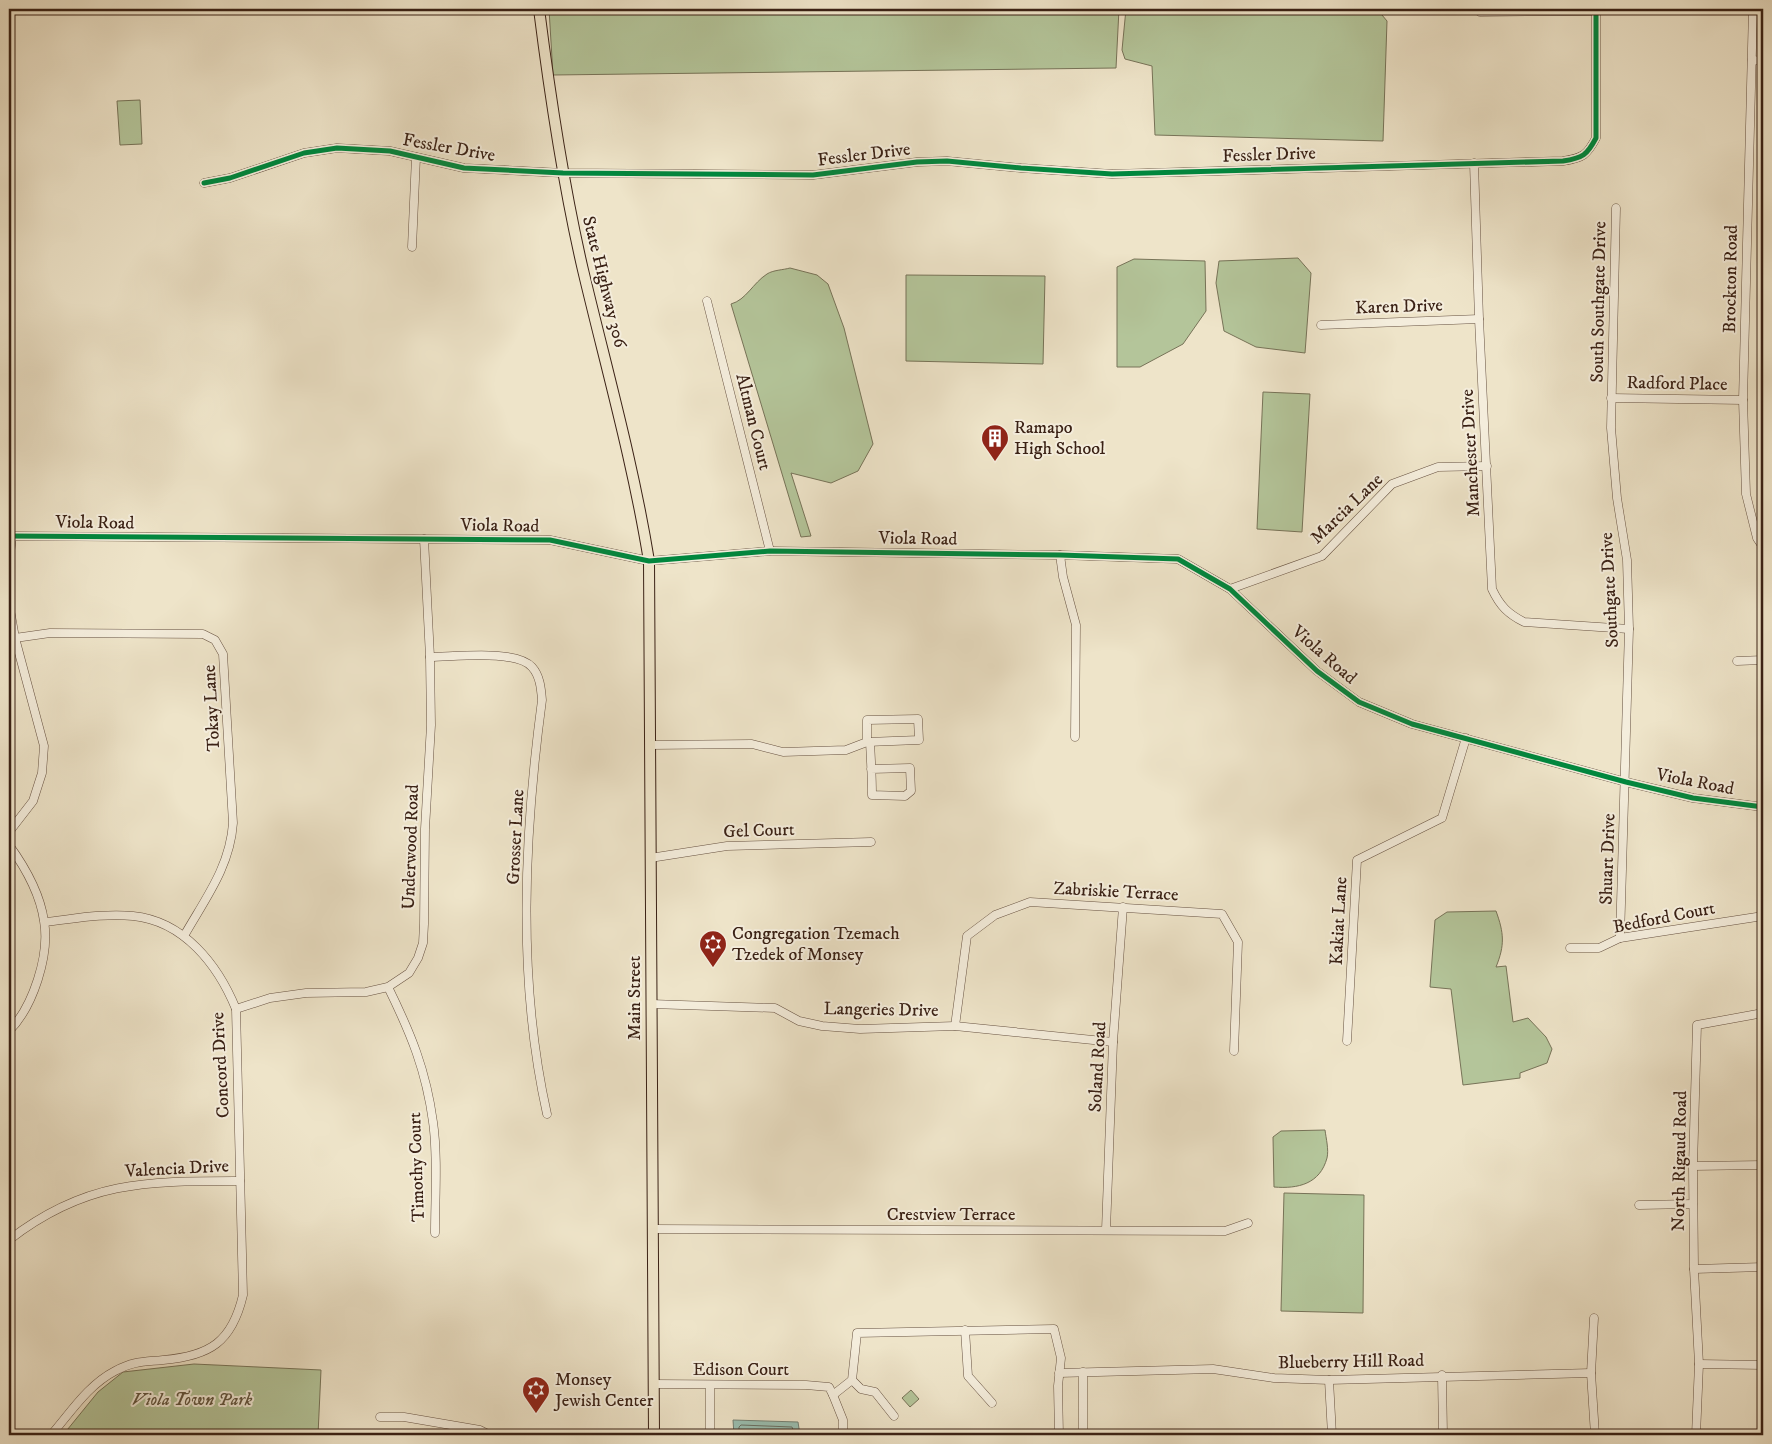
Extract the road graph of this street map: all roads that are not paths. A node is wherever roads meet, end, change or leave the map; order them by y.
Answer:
1 (539, 9) edge
2 (1753, 9) edge
3 (1596, 10) edge
4 (1480, 12) dead end
5 (1752, 60) junction
6 (1763, 61) edge
7 (416, 157) junction
8 (1474, 163) junction
9 (563, 173) junction
10 (204, 184) dead end
11 (1616, 208) dead end
12 (412, 246) dead end
13 (706, 301) dead end
14 (1479, 319) junction
15 (1322, 325) dead end
16 (1612, 398) junction
17 (1743, 400) junction
18 (1487, 466) junction
19 (10, 536) edge
20 (424, 539) junction
21 (1763, 547) edge
22 (770, 551) junction
23 (1060, 554) junction
24 (649, 561) junction
25 (9, 564) edge
26 (1230, 589) junction
27 (9, 604) edge
28 (1629, 629) junction
29 (15, 638) junction
30 (430, 657) junction
31 (1763, 660) edge
32 (1737, 661) dead end
33 (1075, 736) dead end
34 (1466, 738) junction
35 (869, 742) junction
36 (650, 745) junction
37 (871, 769) junction
38 (1626, 782) junction
39 (1763, 807) edge
40 (9, 832) edge
41 (871, 842) dead end
42 (9, 845) edge
43 (650, 858) junction
44 (1123, 907) junction
45 (1763, 916) edge
46 (45, 922) junction
47 (184, 936) junction
48 (1620, 938) junction
49 (1570, 948) dead end
50 (388, 987) junction
51 (652, 1004) junction
52 (236, 1009) junction
53 (1763, 1013) edge
54 (955, 1026) junction
55 (9, 1031) edge
56 (1347, 1041) dead end
57 (1113, 1042) junction
58 (1234, 1051) dead end
59 (547, 1114) dead end
60 (1763, 1165) edge
61 (1693, 1166) junction
62 (240, 1181) junction
63 (1693, 1204) junction
64 (1639, 1205) dead end
65 (1248, 1223) dead end
66 (652, 1229) junction
67 (1106, 1230) junction
68 (435, 1233) dead end
69 (9, 1240) edge
70 (1763, 1267) edge
71 (1694, 1269) junction
72 (1594, 1318) dead end
73 (965, 1330) junction
74 (1699, 1364) junction
75 (1763, 1365) edge
76 (1082, 1372) junction
77 (1059, 1373) junction
78 (1591, 1373) junction
79 (1442, 1376) junction
80 (852, 1380) junction
81 (1329, 1380) junction
82 (653, 1384) junction
83 (710, 1385) junction
84 (831, 1391) junction
85 (992, 1403) dead end
86 (894, 1416) dead end
87 (380, 1417) dead end
88 (51, 1435) edge
89 (490, 1435) edge
90 (654, 1435) edge
91 (710, 1435) edge
92 (843, 1435) edge
93 (1060, 1435) edge
94 (1083, 1435) edge
95 (1332, 1435) edge
96 (1443, 1435) edge
97 (1595, 1435) edge
98 (1696, 1435) edge

1 - 9 main road, State Highway 306
2 - 5 street, Brockton Road
3 - 4 street
3 - 8 street, Fessler Drive
5 - 6 street
5 - 17 street, Brockton Road
7 - 9 street, Fessler Drive
7 - 10 street, Fessler Drive
7 - 12 street
8 - 9 street, Fessler Drive
8 - 14 street, Manchester Drive
9 - 24 main road, State Highway 306
11 - 16 street, South Southgate Drive
13 - 22 street, Altman Court
14 - 15 street, Karen Drive
14 - 18 street, Manchester Drive
16 - 17 street, Radford Place
16 - 28 street, Southgate Drive
17 - 21 street, Brockton Road
18 - 26 street, Marcia Lane
18 - 28 street, Manchester Drive
19 - 20 street, Viola Road
19 - 25 street
20 - 24 street, Viola Road
20 - 30 street, Underwood Road
22 - 23 street, Viola Road
22 - 24 street, Viola Road
23 - 26 street, Viola Road
23 - 33 street
24 - 36 main road, Main Street
26 - 34 street, Viola Road
27 - 29 street
28 - 38 street, Southgate Drive
29 - 40 street
29 - 47 street, Tokay Lane
30 - 50 street, Underwood Road
30 - 59 street, Grosser Lane
31 - 32 street
34 - 38 street, Viola Road
34 - 56 street, Kakiat Lane
35 - 35 street
35 - 36 street
35 - 37 street
36 - 43 main road, Main Street
37 - 37 street
38 - 39 street, Viola Road
38 - 48 street, Shuart Drive
41 - 43 street, Gel Court
42 - 46 street
43 - 51 main road, Main Street
44 - 54 street, Zabriskie Terrace
44 - 57 street, Soland Road
44 - 58 street, Zabriskie Terrace
45 - 48 street, Bedford Court
46 - 47 street, Concord Drive
46 - 55 street
47 - 52 street, Concord Drive
48 - 49 street, Bedford Court
50 - 52 street, Underwood Road
50 - 68 street, Timothy Court
51 - 54 street, Langeries Drive
51 - 66 main road, Main Street
52 - 62 street, Concord Drive
53 - 61 street, North Rigaud Road
54 - 57 street, Langeries Drive
57 - 67 street, Soland Road
60 - 61 street
61 - 63 street, North Rigaud Road
62 - 69 street, Valencia Drive
62 - 88 street, Concord Drive
63 - 64 street
63 - 71 street, North Rigaud Road
65 - 67 street, Crestview Terrace
66 - 67 street, Crestview Terrace
66 - 82 main road, Main Street
70 - 71 street
71 - 74 street, North Rigaud Road
72 - 78 street
73 - 77 street
73 - 80 street
73 - 85 street
74 - 75 street
74 - 98 street, North Rigaud Road
76 - 77 street, Blueberry Hill Road
76 - 81 street, Blueberry Hill Road
76 - 94 street
77 - 93 street
78 - 79 street, Blueberry Hill Road
78 - 97 street
79 - 81 street, Blueberry Hill Road
79 - 96 street
80 - 84 street
80 - 86 street
81 - 95 street
82 - 83 street, Edison Court
82 - 90 main road, Main Street
83 - 84 street, Edison Court
83 - 91 street
84 - 92 street
87 - 89 street

